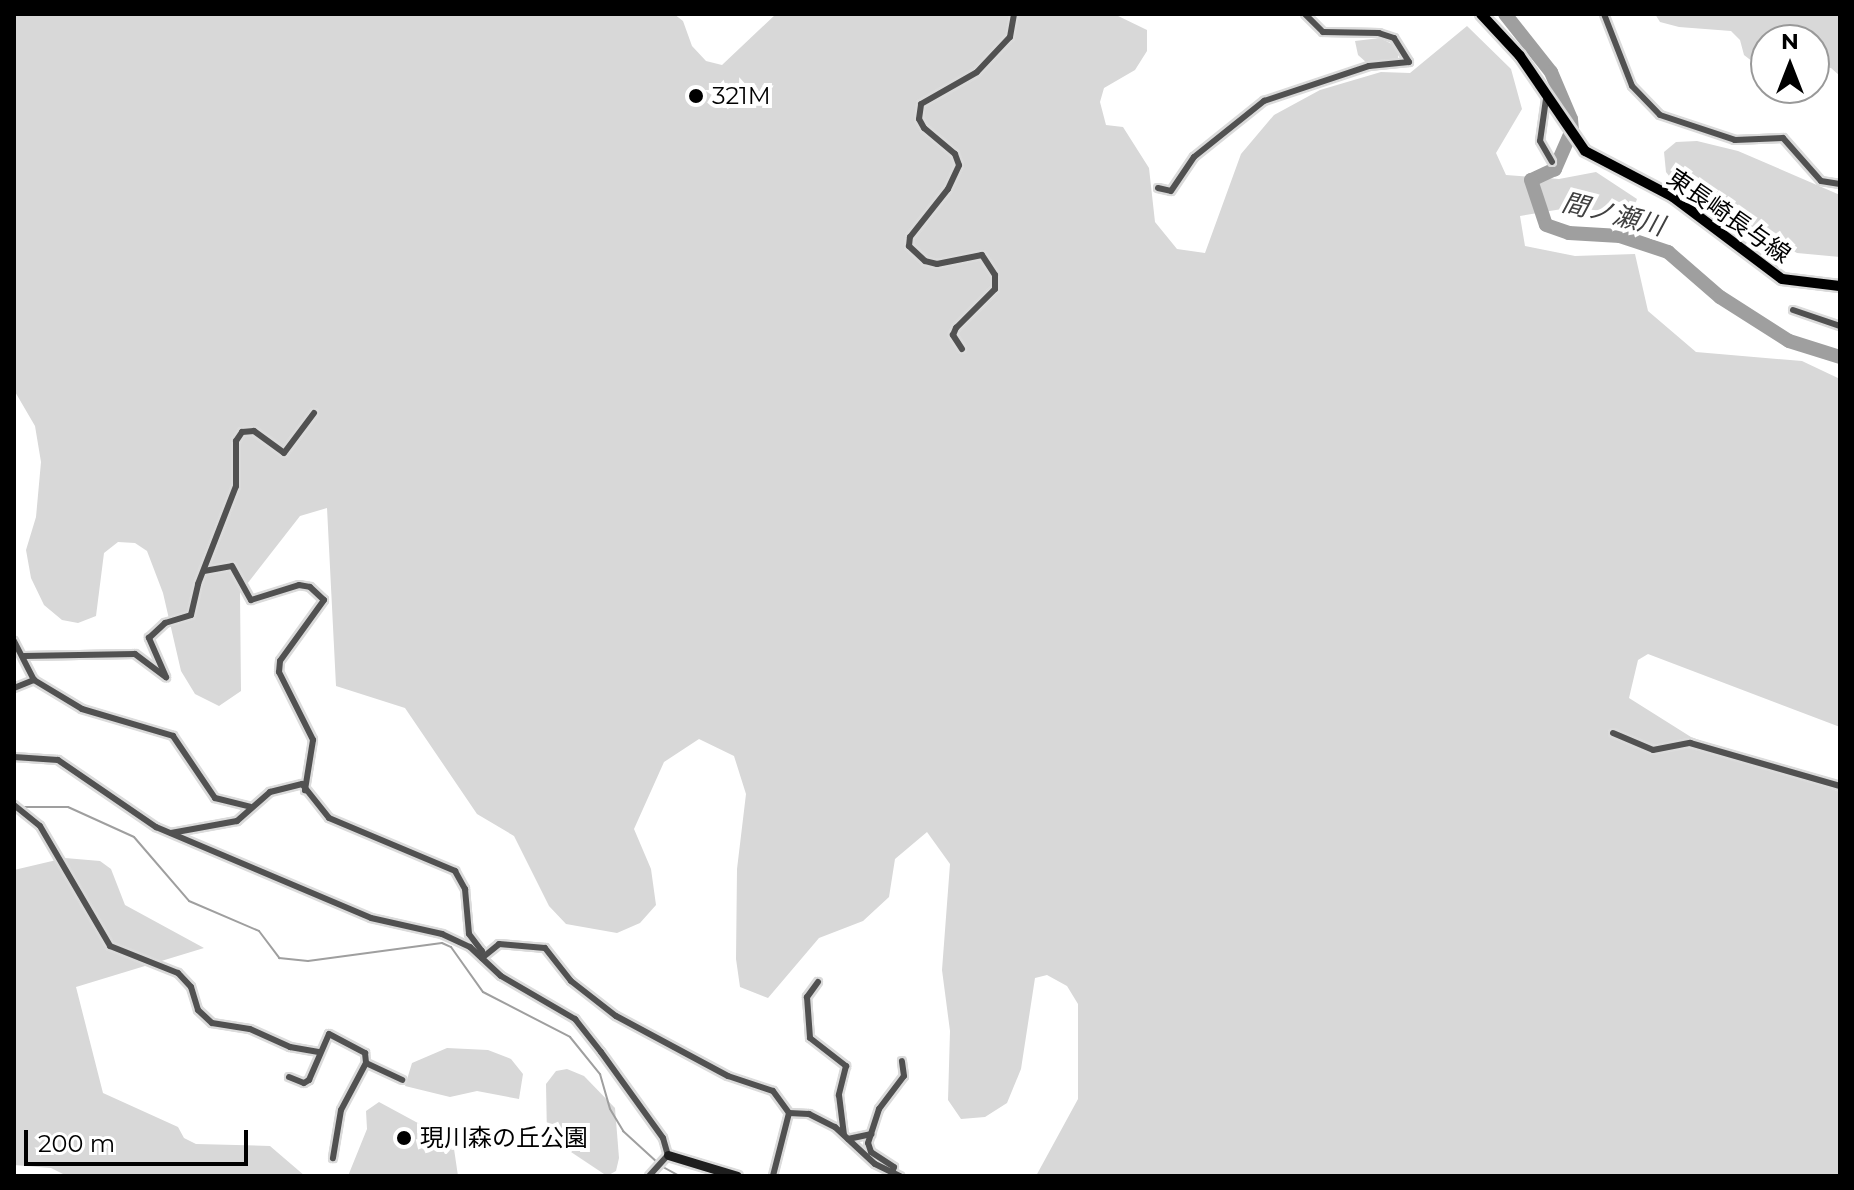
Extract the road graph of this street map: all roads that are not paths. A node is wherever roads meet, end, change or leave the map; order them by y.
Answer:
1 (1014, 14) edge
2 (1305, 14) edge
3 (1481, 14) edge
4 (1604, 14) edge
5 (1546, 99) junction
6 (1552, 162) dead end
7 (1840, 184) edge
8 (1158, 188) dead end
9 (1840, 286) edge
10 (1793, 310) dead end
11 (1840, 326) edge
12 (962, 349) dead end
13 (314, 413) dead end
14 (204, 571) junction
15 (14, 641) edge
16 (24, 656) junction
17 (34, 680) junction
18 (14, 688) edge
19 (1613, 733) dead end
20 (14, 757) edge
21 (1840, 786) edge
22 (305, 790) junction
23 (14, 805) edge
24 (250, 807) junction
25 (171, 833) junction
26 (480, 956) junction
27 (818, 982) dead end
28 (319, 1052) junction
29 (902, 1061) dead end
30 (366, 1063) junction
31 (289, 1077) dead end
32 (402, 1080) dead end
33 (789, 1113) junction
34 (871, 1134) junction
35 (846, 1137) junction
36 (666, 1157) junction
37 (333, 1158) dead end
38 (892, 1173) junction
39 (649, 1176) edge
40 (737, 1176) edge
41 (773, 1176) edge
42 (900, 1176) edge

1 - 12 street
2 - 8 street
3 - 5 main road, 東長崎長与線
4 - 7 street
5 - 6 street
5 - 9 main road, 東長崎長与線
10 - 11 street
13 - 14 street
14 - 16 street
14 - 22 street
15 - 16 street
16 - 17 street
17 - 18 street
17 - 24 street
19 - 21 street
20 - 25 street
22 - 24 street
22 - 26 street
23 - 28 street
24 - 25 street
25 - 26 street
26 - 33 street
26 - 36 street
27 - 35 street
28 - 30 street
28 - 31 street
29 - 34 street
30 - 32 street
30 - 37 street
33 - 35 street
33 - 41 street
34 - 35 street
34 - 38 street
35 - 38 street
36 - 39 street
36 - 40 street
38 - 42 street

